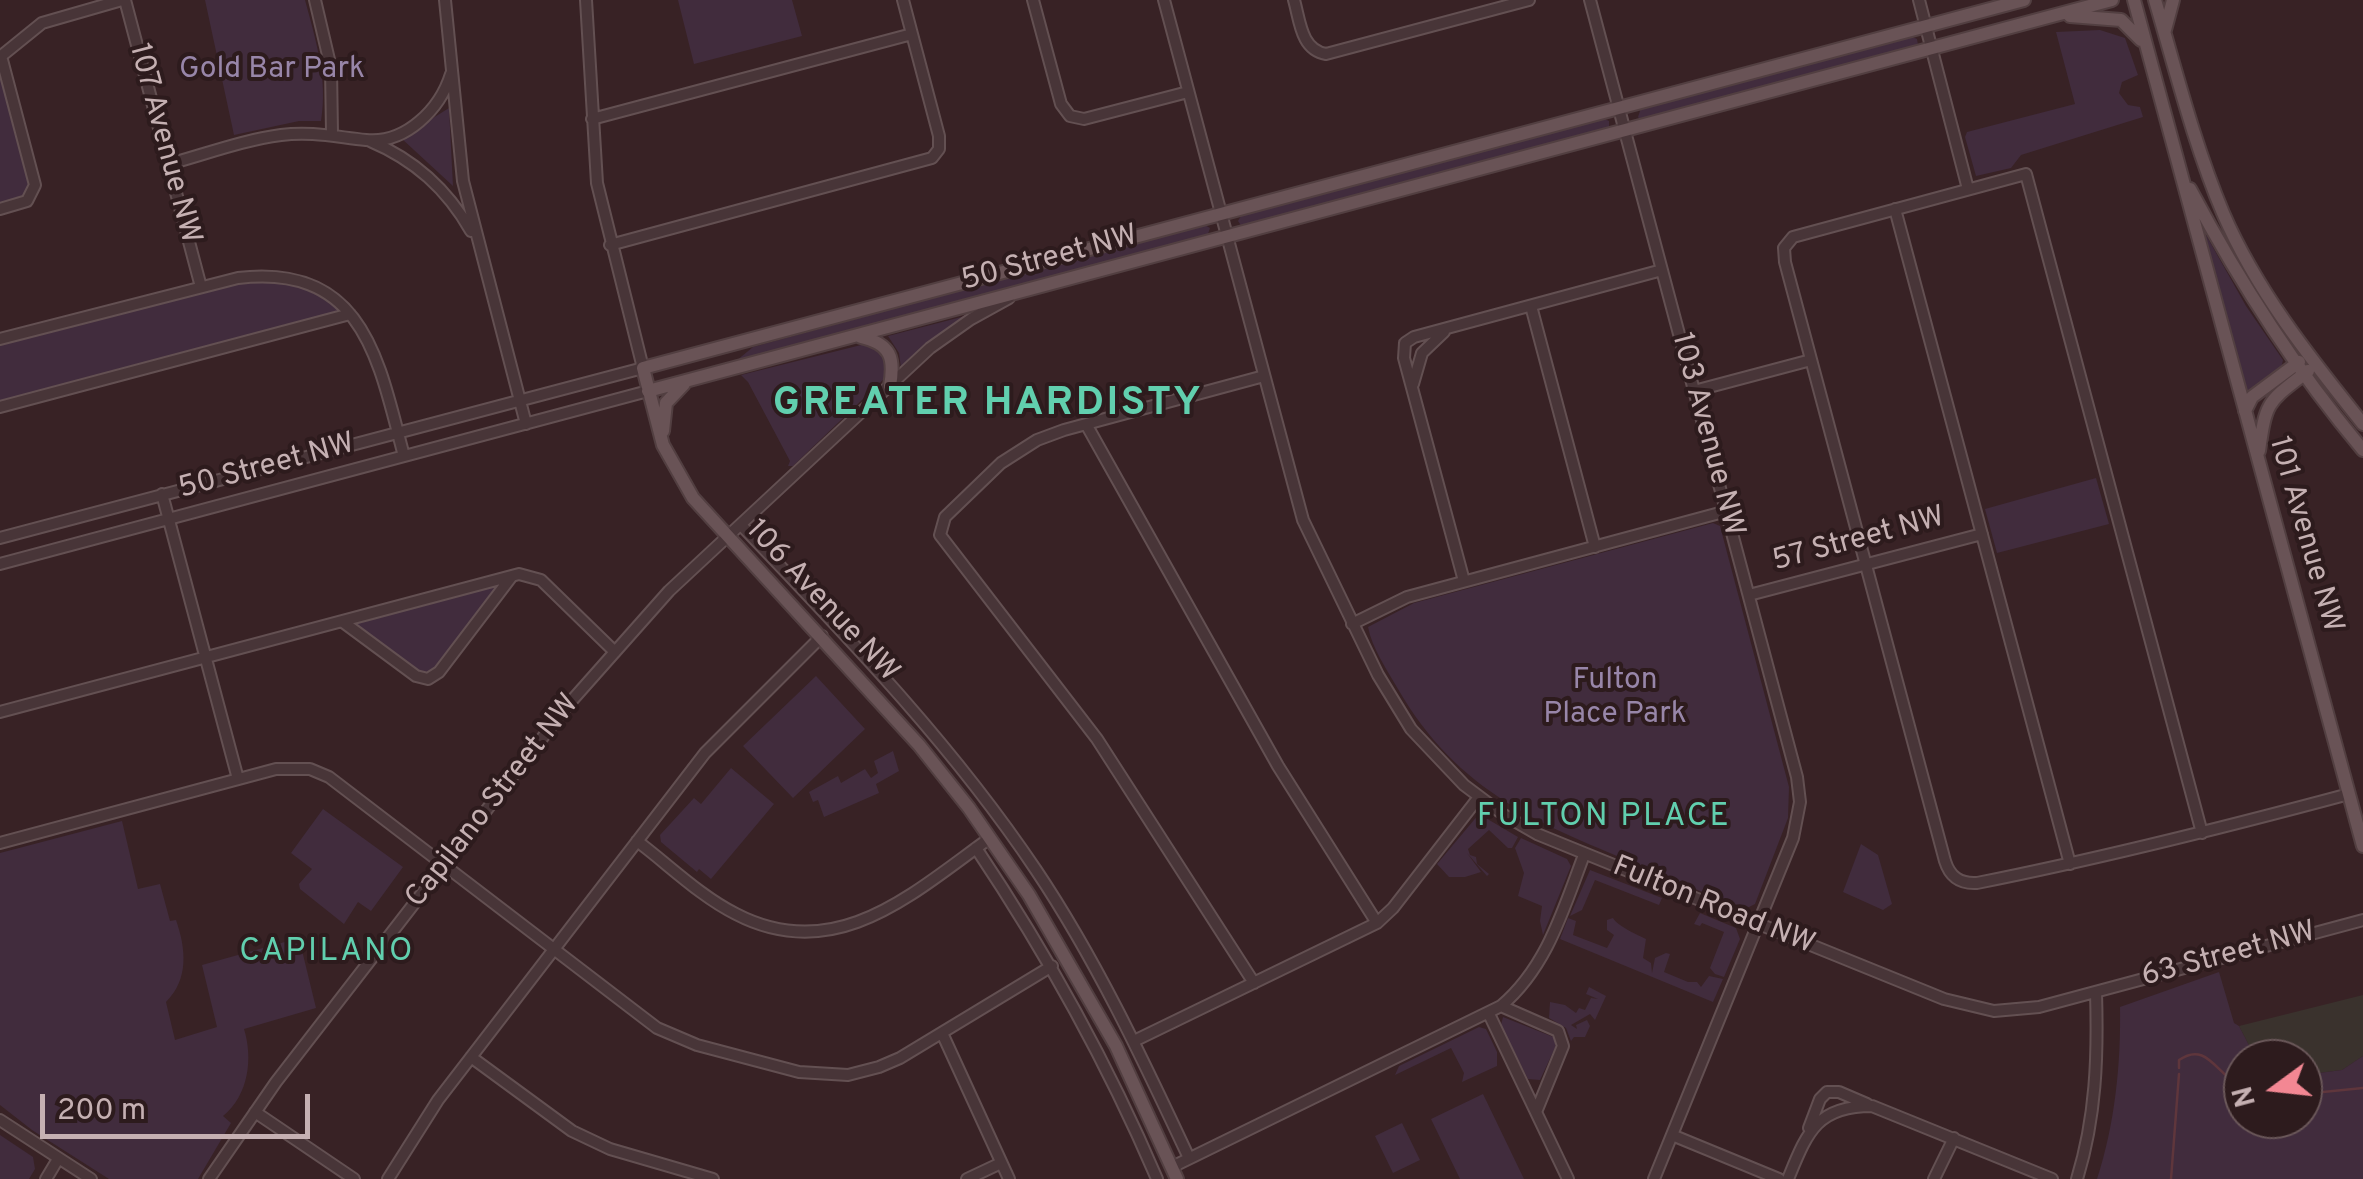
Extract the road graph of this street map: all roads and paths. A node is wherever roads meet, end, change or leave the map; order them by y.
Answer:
1 (123, 0) edge
2 (315, 0) edge
3 (445, 0) edge
4 (586, 0) edge
5 (903, 0) edge
6 (1033, 0) edge
7 (1164, 0) edge
8 (1294, 0) edge
9 (1529, 0) edge
10 (1590, 0) edge
11 (1919, 0) edge
12 (2024, 0) edge
13 (2112, 0) edge
14 (2134, 0) edge
15 (2155, 0) edge
16 (2172, 0) edge
17 (2058, 16) junction
18 (1926, 26) junction
19 (2165, 32) junction
20 (912, 34) junction
21 (1931, 49) junction
22 (2148, 50) junction
23 (1, 56) edge
24 (453, 68) junction
25 (1188, 92) junction
26 (2162, 100) junction
27 (2147, 104) dead end
28 (1618, 108) junction
29 (592, 119) junction
30 (1625, 132) junction
31 (332, 134) junction
32 (367, 140) junction
33 (168, 164) junction
34 (2180, 169) junction
35 (1968, 190) junction
36 (0, 209) edge
37 (1895, 209) junction
38 (1221, 214) junction
39 (1228, 238) junction
40 (476, 241) junction
41 (610, 245) junction
42 (1662, 270) junction
43 (201, 287) junction
44 (1014, 295) junction
45 (1531, 306) junction
46 (350, 314) junction
47 (1454, 326) junction
48 (859, 336) junction
49 (0, 339) edge
50 (1811, 360) junction
51 (2312, 360) junction
52 (643, 368) junction
53 (2299, 370) junction
54 (1264, 376) junction
55 (690, 380) junction
56 (890, 386) junction
57 (1412, 390) junction
58 (1694, 390) junction
59 (648, 391) junction
60 (519, 399) junction
61 (0, 407) edge
62 (2244, 410) junction
63 (526, 424) junction
64 (1086, 424) junction
65 (2363, 424) edge
66 (398, 432) junction
67 (663, 445) junction
68 (2363, 450) edge
69 (2259, 453) junction
70 (404, 456) junction
71 (162, 494) junction
72 (1727, 511) junction
73 (169, 521) junction
74 (741, 524) junction
75 (1982, 534) junction
76 (726, 537) junction
77 (0, 538) edge
78 (1595, 547) junction
79 (0, 564) edge
80 (1866, 565) junction
81 (513, 575) junction
82 (1464, 582) junction
83 (1749, 596) junction
84 (343, 622) junction
85 (1352, 624) junction
86 (822, 636) junction
87 (616, 652) junction
88 (206, 658) junction
89 (0, 712) edge
90 (238, 780) junction
91 (2350, 794) junction
92 (1479, 797) junction
93 (2202, 834) junction
94 (990, 838) junction
95 (2362, 839) edge
96 (637, 841) junction
97 (0, 843) edge
98 (976, 848) junction
99 (1584, 856) junction
100 (2070, 864) junction
101 (444, 865) junction
102 (2363, 920) edge
103 (1377, 923) junction
104 (1757, 925) junction
105 (553, 950) junction
106 (1052, 966) junction
107 (1254, 983) junction
108 (2096, 992) junction
109 (1501, 1006) junction
110 (1489, 1014) junction
111 (942, 1033) junction
112 (1134, 1041) junction
113 (471, 1057) junction
114 (1872, 1106) junction
115 (255, 1112) junction
116 (1536, 1112) junction
117 (0, 1120) edge
118 (1672, 1135) junction
119 (1805, 1137) junction
120 (1954, 1138) junction
121 (58, 1158) junction
122 (1190, 1158) junction
123 (1002, 1163) junction
124 (1174, 1173) edge
125 (46, 1179) edge
126 (91, 1179) edge
127 (209, 1179) edge
128 (354, 1179) edge
129 (388, 1179) edge
130 (713, 1179) edge
131 (967, 1179) edge
132 (1008, 1179) edge
133 (1157, 1179) edge
134 (1568, 1179) edge
135 (1654, 1179) edge
136 (1779, 1179) edge
137 (1788, 1179) edge
138 (1934, 1179) edge
139 (2052, 1179) edge
140 (2077, 1179) edge

1 - 23 street
1 - 33 street, 107 Avenue NW
2 - 31 street
3 - 24 street
4 - 29 street, 106 Avenue NW
5 - 20 street
6 - 25 street
7 - 25 street, Fulton Road NW
8 - 9 street
10 - 28 street, 103 Avenue NW
11 - 18 street
12 - 18 main road, 50 Street NW
13 - 17 main road, 50 Street NW
14 - 22 main road
15 - 19 main road
16 - 19 main road
17 - 21 main road, 50 Street NW
17 - 22 main road
18 - 21 street
18 - 28 main road, 50 Street NW
19 - 51 main road
20 - 29 street
20 - 41 street
21 - 30 main road, 50 Street NW
21 - 35 street
22 - 26 main road
23 - 36 street
24 - 32 street
24 - 40 street
25 - 38 street, Fulton Road NW
26 - 27 street
26 - 34 main road
28 - 30 street, 103 Avenue NW
28 - 38 main road, 50 Street NW
29 - 41 street, 106 Avenue NW
30 - 39 main road, 50 Street NW
30 - 42 street, 103 Avenue NW
31 - 32 street
31 - 33 street
32 - 40 street
33 - 43 street, 107 Avenue NW
34 - 53 main road
34 - 62 main road, 101 Avenue NW
35 - 37 street
35 - 93 street
37 - 50 street
37 - 75 street
38 - 39 street, Fulton Road NW
38 - 52 main road, 50 Street NW
39 - 44 main road, 50 Street NW
39 - 54 street, Fulton Road NW
40 - 60 street
41 - 52 street, 106 Avenue NW
42 - 45 street
42 - 58 street, 103 Avenue NW
43 - 46 street
43 - 49 street
44 - 48 main road, 50 Street NW
44 - 56 street, Capilano Street NW
45 - 47 street
45 - 78 street
46 - 61 street
46 - 66 street
47 - 57 street
47 - 57 street
48 - 55 main road, 50 Street NW
48 - 56 main road
50 - 58 street
50 - 80 street
51 - 53 main road
51 - 65 main road
52 - 59 main road, 106 Avenue NW
52 - 60 street, 50 Street NW
53 - 62 main road
53 - 68 main road
53 - 69 main road
54 - 64 street
54 - 85 street, Fulton Road NW
55 - 59 main road, 50 Street NW
55 - 67 main road
56 - 74 street, Capilano Street NW
57 - 82 street
58 - 72 street, 103 Avenue NW
59 - 63 street, 50 Street NW
59 - 67 main road, 106 Avenue NW
60 - 63 street
60 - 66 street, 50 Street NW
62 - 69 main road, 101 Avenue NW
63 - 70 street, 50 Street NW
64 - 103 street
64 - 107 street
66 - 70 street
66 - 71 street, 50 Street NW
67 - 76 main road, 106 Avenue NW
69 - 91 main road, 101 Avenue NW
70 - 73 street, 50 Street NW
71 - 73 street
71 - 77 street, 50 Street NW
72 - 78 street
72 - 83 street, 103 Avenue NW
73 - 79 street, 50 Street NW
73 - 88 street
74 - 76 street, Capilano Street NW
74 - 112 street, 106 Avenue NW
75 - 80 street, 57 Street NW
75 - 100 street
76 - 86 main road, 106 Avenue NW
76 - 87 street, Capilano Street NW
78 - 82 street
80 - 83 street, 57 Street NW
80 - 100 street
81 - 84 street
81 - 84 street
81 - 87 street
82 - 85 street
83 - 104 street, 103 Avenue NW
84 - 88 street
85 - 92 street, Fulton Road NW
86 - 94 main road, 106 Avenue NW
86 - 96 street
87 - 101 street, Capilano Street NW
88 - 89 street
88 - 90 street
90 - 97 street
90 - 101 street
91 - 93 street
91 - 95 main road, 101 Avenue NW
92 - 99 street, Fulton Road NW
92 - 103 street
93 - 100 street
94 - 98 street
94 - 124 main road, 106 Avenue NW
96 - 98 street
96 - 105 street
98 - 106 street
99 - 104 street, Fulton Road NW
99 - 109 street
101 - 105 street
101 - 115 street, Capilano Street NW
102 - 108 street, 63 Street NW
103 - 107 street
104 - 108 street, Fulton Road NW
104 - 118 street, 103 Avenue NW
105 - 111 street
105 - 113 street
106 - 111 street
106 - 133 street
107 - 112 street
108 - 140 street
109 - 110 street
109 - 116 street
110 - 116 street
110 - 122 street
111 - 123 street
112 - 122 street, 106 Avenue NW
113 - 129 street
113 - 130 street
114 - 119 street
114 - 119 street
114 - 120 street
115 - 127 street, Capilano Street NW
115 - 128 street
116 - 134 street
117 - 121 street
118 - 135 street, 103 Avenue NW
118 - 136 street
119 - 137 street
120 - 138 street
120 - 139 street
121 - 125 street
121 - 126 street
122 - 124 street
123 - 131 street
123 - 132 street

